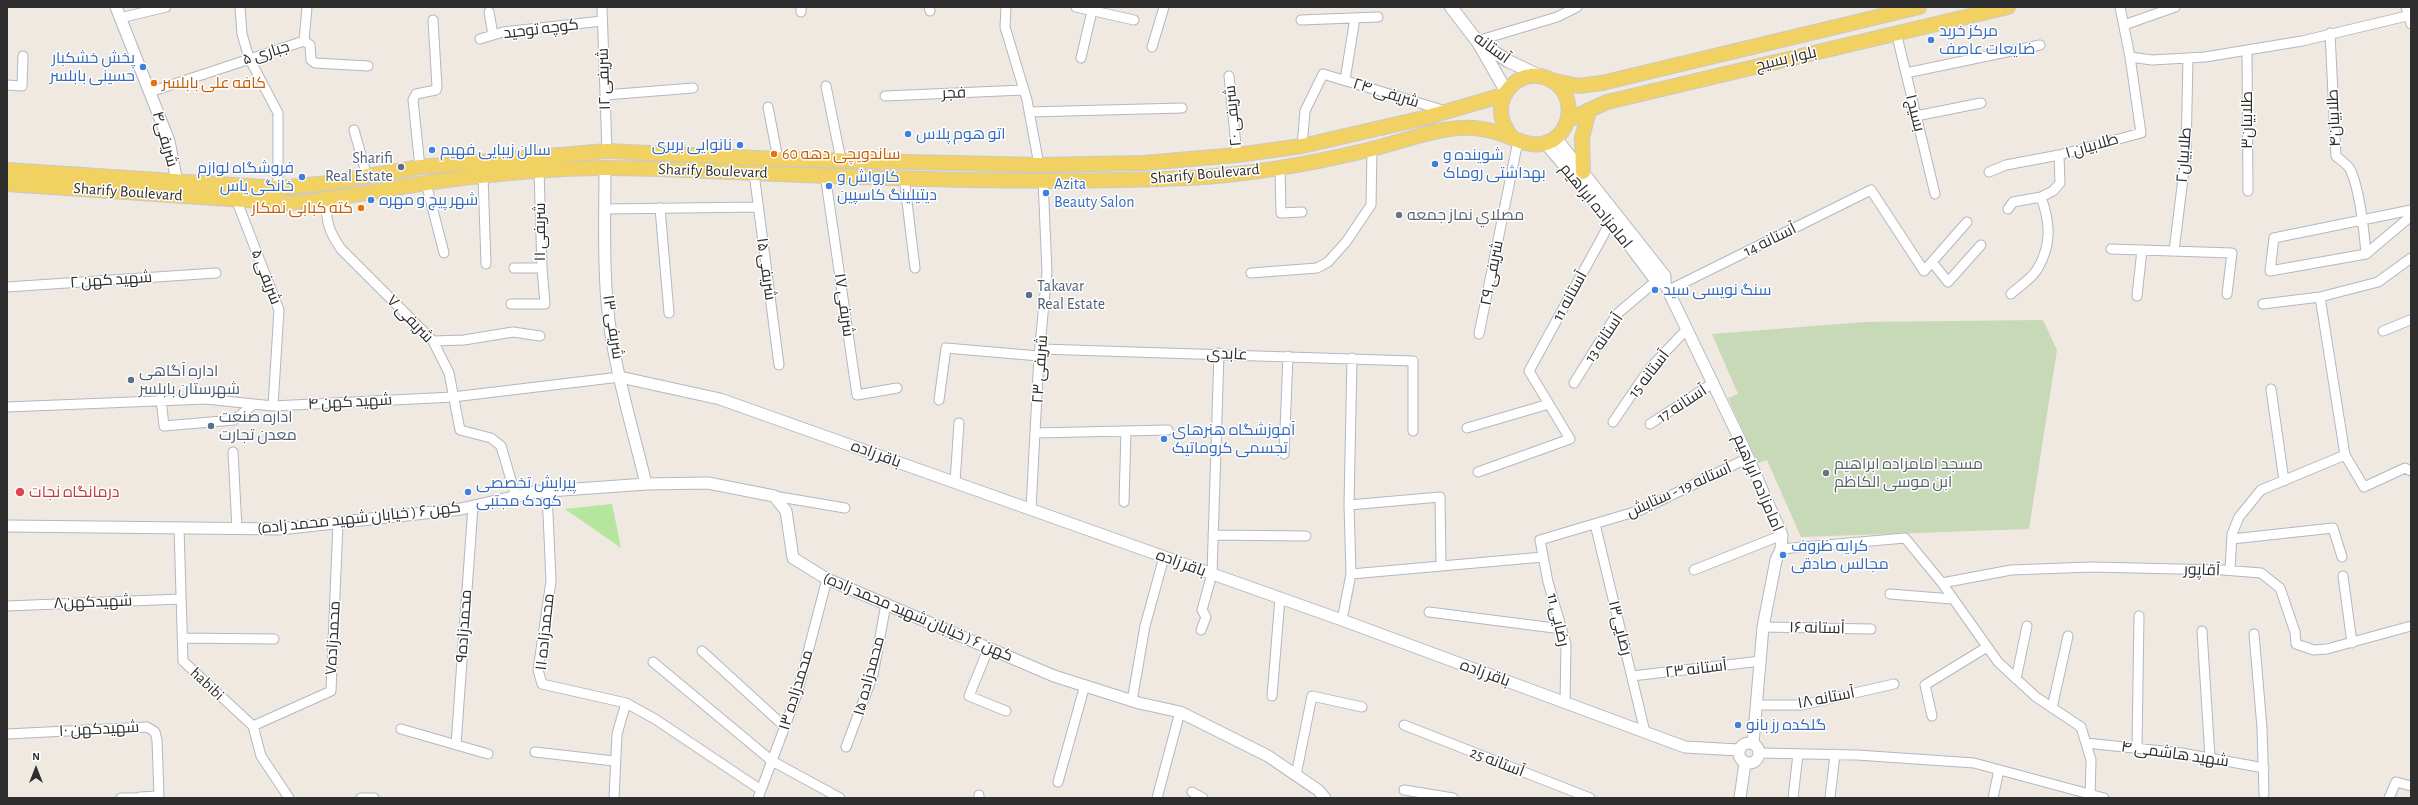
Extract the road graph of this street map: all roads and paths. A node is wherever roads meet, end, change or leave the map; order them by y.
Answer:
1 (166, 7) edge
2 (240, 7) edge
3 (307, 7) edge
4 (602, 7) edge
5 (1006, 7) edge
6 (1076, 7) edge
7 (1164, 7) edge
8 (1451, 7) edge
9 (1577, 7) edge
10 (1917, 7) edge
11 (2008, 7) edge
12 (2120, 7) edge
13 (2174, 7) edge
14 (1092, 11) junction
15 (118, 12) edge
16 (489, 12) dead end
17 (2409, 15) edge
18 (1378, 17) dead end
19 (1355, 18) junction
20 (434, 20) dead end
21 (1134, 20) dead end
22 (1301, 20) dead end
23 (602, 21) junction
24 (2124, 25) junction
25 (1896, 32) junction
26 (2330, 33) junction
27 (493, 35) junction
28 (480, 39) dead end
29 (304, 41) junction
30 (1477, 41) junction
31 (2040, 45) dead end
32 (1152, 47) dead end
33 (2247, 50) junction
34 (23, 56) dead end
35 (2130, 57) junction
36 (249, 58) junction
37 (1081, 58) dead end
38 (2188, 58) junction
39 (368, 66) dead end
40 (1906, 73) junction
41 (1229, 76) dead end
42 (1546, 78) junction
43 (1345, 80) junction
44 (7, 85) edge
45 (826, 86) dead end
46 (693, 88) dead end
47 (1024, 90) junction
48 (150, 92) junction
49 (1504, 93) junction
50 (605, 95) junction
51 (885, 96) dead end
52 (1981, 103) dead end
53 (768, 107) dead end
54 (1182, 108) dead end
55 (1589, 110) junction
56 (1454, 111) junction
57 (1029, 112) junction
58 (1916, 116) junction
59 (1568, 120) junction
60 (1464, 128) junction
61 (354, 130) dead end
62 (1515, 139) junction
63 (1550, 141) junction
64 (1302, 146) junction
65 (1372, 149) junction
66 (607, 151) junction
67 (2059, 155) junction
68 (1236, 156) junction
69 (778, 159) junction
70 (841, 160) junction
71 (461, 163) junction
72 (1039, 165) junction
73 (1280, 167) junction
74 (420, 168) junction
75 (605, 168) junction
76 (7, 170) edge
77 (539, 170) junction
78 (1583, 172) junction
79 (1989, 172) dead end
80 (754, 173) junction
81 (825, 174) junction
82 (367, 176) junction
83 (483, 176) junction
84 (904, 177) junction
85 (463, 178) junction
86 (1043, 180) junction
87 (177, 182) junction
88 (426, 183) junction
89 (7, 184) edge
90 (278, 188) junction
91 (2248, 191) dead end
92 (1935, 194) dead end
93 (2041, 197) junction
94 (236, 199) junction
95 (328, 201) junction
96 (758, 207) junction
97 (660, 208) junction
98 (605, 209) junction
99 (2008, 209) dead end
100 (2411, 210) edge
101 (1302, 212) dead end
102 (2411, 216) edge
103 (1611, 221) junction
104 (2361, 221) junction
105 (1967, 222) dead end
106 (1981, 245) dead end
107 (2111, 249) dead end
108 (2142, 250) junction
109 (2174, 251) junction
110 (444, 253) dead end
111 (2366, 254) junction
112 (2411, 258) edge
113 (1932, 262) junction
114 (486, 264) dead end
115 (514, 268) dead end
116 (542, 268) junction
117 (915, 268) dead end
118 (216, 273) dead end
119 (1251, 273) dead end
120 (1663, 285) junction
121 (7, 287) edge
122 (2011, 294) dead end
123 (2227, 294) dead end
124 (2137, 296) dead end
125 (2320, 297) junction
126 (511, 304) dead end
127 (2263, 304) dead end
128 (669, 313) dead end
129 (2411, 321) edge
130 (1687, 329) junction
131 (2383, 331) dead end
132 (1479, 334) dead end
133 (540, 336) dead end
134 (433, 341) junction
135 (1040, 352) junction
136 (1218, 353) junction
137 (1288, 356) junction
138 (1352, 358) junction
139 (779, 365) dead end
140 (620, 377) junction
141 (1574, 383) dead end
142 (1713, 383) junction
143 (897, 388) dead end
144 (2271, 389) dead end
145 (453, 397) junction
146 (161, 399) junction
147 (939, 400) dead end
148 (254, 404) junction
149 (1549, 404) junction
150 (273, 406) junction
151 (7, 407) edge
152 (1613, 422) dead end
153 (959, 423) dead end
154 (1650, 424) dead end
155 (1467, 428) dead end
156 (1168, 430) dead end
157 (1126, 431) junction
158 (1413, 431) dead end
159 (1036, 433) junction
160 (233, 452) dead end
161 (1284, 454) dead end
162 (2345, 455) junction
163 (1748, 458) junction
164 (2411, 471) edge
165 (1478, 472) dead end
166 (2284, 481) junction
167 (955, 482) junction
168 (646, 484) junction
169 (547, 492) junction
170 (774, 496) junction
171 (516, 497) junction
172 (1124, 502) dead end
173 (473, 506) junction
174 (1349, 506) junction
175 (845, 508) dead end
176 (1031, 510) junction
177 (338, 523) junction
178 (1595, 524) junction
179 (7, 526) edge
180 (179, 527) junction
181 (237, 529) junction
182 (1213, 535) junction
183 (1782, 535) junction
184 (1306, 536) dead end
185 (2232, 539) junction
186 (1540, 540) joint
187 (1781, 549) junction
188 (1164, 557) junction
189 (1543, 557) junction
190 (2342, 557) dead end
191 (1441, 565) junction
192 (1694, 570) dead end
193 (2230, 570) junction
194 (1212, 574) junction
195 (1351, 574) junction
196 (2343, 576) dead end
197 (827, 579) junction
198 (1942, 583) junction
199 (1890, 594) dead end
200 (1280, 598) junction
201 (180, 599) junction
202 (1952, 599) junction
203 (886, 604) junction
204 (7, 606) edge
205 (1429, 612) dead end
206 (2139, 616) dead end
207 (1342, 620) junction
208 (2027, 626) dead end
209 (2411, 626) edge
210 (1763, 628) junction
211 (1562, 629) junction
212 (1872, 629) dead end
213 (1201, 630) dead end
214 (2202, 630) dead end
215 (2254, 634) dead end
216 (2068, 636) dead end
217 (182, 638) junction
218 (274, 640) dead end
219 (2352, 643) junction
220 (989, 647) junction
221 (1987, 647) junction
222 (702, 651) dead end
223 (1761, 661) junction
224 (653, 662) dead end
225 (1632, 676) junction
226 (2016, 679) junction
227 (1894, 684) dead end
228 (1085, 686) junction
229 (1272, 696) dead end
230 (1132, 701) junction
231 (1564, 702) junction
232 (626, 703) junction
233 (1758, 705) junction
234 (1362, 707) dead end
235 (2052, 708) junction
236 (1006, 711) dead end
237 (1180, 712) junction
238 (1932, 716) dead end
239 (1404, 725) dead end
240 (253, 726) junction
241 (785, 727) junction
242 (401, 729) dead end
243 (1645, 732) junction
244 (7, 734) edge
245 (2086, 743) junction
246 (1753, 744) junction
247 (456, 746) junction
248 (846, 747) dead end
249 (2137, 748) junction
250 (1739, 750) junction
251 (534, 752) dead end
252 (1760, 753) junction
253 (488, 754) dead end
254 (1798, 754) junction
255 (1835, 754) junction
256 (2210, 758) junction
257 (614, 762) junction
258 (772, 762) junction
259 (1746, 763) junction
260 (2264, 768) junction
261 (1999, 770) junction
262 (1296, 775) junction
263 (1058, 782) dead end
264 (2411, 786) edge
265 (1404, 790) dead end
266 (1192, 792) dead end
267 (760, 794) edge
268 (2264, 794) dead end
269 (2091, 796) edge
270 (122, 798) edge
271 (140, 798) edge
272 (289, 798) edge
273 (361, 798) edge
274 (374, 798) edge
275 (614, 798) edge
276 (840, 798) edge
277 (1157, 798) edge
278 (1203, 798) edge
279 (1325, 798) edge
280 (1453, 798) edge
281 (1590, 798) edge
282 (1740, 798) edge
283 (1793, 798) edge
284 (1830, 798) edge
285 (1993, 798) edge
286 (2104, 798) edge
287 (2389, 798) edge

1 - 15 street
2 - 36 street
3 - 29 street, جباری ۵
4 - 23 street, شریفی ۱۲
5 - 47 street
6 - 14 street
7 - 32 street
8 - 30 main road, آستانه
9 - 30 street
10 - 42 main road, بلوار بسیج
11 - 25 main road, بلوار بسیج
12 - 24 street
13 - 24 street
14 - 21 street
14 - 37 street
15 - 48 street, شریفی۴
16 - 27 street
17 - 26 street
18 - 19 street
19 - 22 street
19 - 43 street
20 - 74 street
23 - 27 street, کوچه توحید
23 - 50 street, شریفی ۱۲
24 - 35 street
25 - 40 street, بسیج۱
25 - 55 main road, بلوار بسیج
26 - 33 street
26 - 104 street, طلابیان۴
27 - 28 street, کوچه توحید
29 - 36 street, جباری ۵
29 - 39 street
30 - 42 main road, آستانه
30 - 49 main road
31 - 40 street
33 - 38 street
33 - 91 street, طلابیان۳
34 - 44 street
35 - 38 street
35 - 67 street, طلابیان ۱
36 - 48 street, جباری ۵
36 - 90 street
38 - 109 street, طلابیان۲
40 - 58 street, بسیج۱
41 - 68 street, شریفی ۲۰
42 - 49 main road
42 - 59 main road
43 - 56 street, شریفی ۲۴
43 - 64 street, شریفی ۲۴
45 - 70 street
46 - 50 street
47 - 51 street, فجر
47 - 57 street
48 - 87 street, شریفی۴
49 - 56 main road, Sharify Boulevard
49 - 62 main road
50 - 66 street, شریفی ۱۲
52 - 58 street
53 - 69 street
54 - 57 street
55 - 59 main road, بلوار بسیج
55 - 78 main road
56 - 60 main road
56 - 64 main road, Sharify Boulevard
57 - 72 street
58 - 92 street, بسیج۱
59 - 63 main road
60 - 62 main road, Sharify Boulevard
60 - 65 main road, Sharify Boulevard
61 - 82 street
62 - 63 main road
62 - 132 street, شریفی ۲۹
63 - 78 street, امامزاده ابراهیم
63 - 103 street, امامزاده ابراهیم
64 - 68 main road, Sharify Boulevard
65 - 73 main road, Sharify Boulevard
65 - 119 street
66 - 69 main road, Sharify Boulevard
66 - 71 main road, Sharify Boulevard
67 - 79 street
67 - 93 street, طلابیان ۱
68 - 72 main road, Sharify Boulevard
69 - 70 main road, Sharify Boulevard
70 - 72 main road, Sharify Boulevard
71 - 74 main road, Sharify Boulevard
71 - 85 main road
72 - 86 main road
73 - 86 main road, Sharify Boulevard
73 - 101 street
74 - 82 main road, Sharify Boulevard
75 - 77 main road, Sharify Boulevard
75 - 80 main road, Sharify Boulevard
75 - 98 street, شریفی ۱۳
76 - 87 main road, Sharify Boulevard
77 - 83 main road, Sharify Boulevard
77 - 116 street, شریفی ۱۱
78 - 120 street, امامزاده ابراهیم
80 - 81 main road, Sharify Boulevard
80 - 96 street, شریفی ۱۵
81 - 84 main road, Sharify Boulevard
81 - 143 street, شریفی ۱۷
82 - 90 main road, Sharify Boulevard
83 - 85 main road, Sharify Boulevard
83 - 114 street
84 - 86 main road, Sharify Boulevard
84 - 117 street
85 - 88 main road, Sharify Boulevard
86 - 135 street, شریفی ۲۳
87 - 90 main road, Sharify Boulevard
88 - 95 main road, Sharify Boulevard
88 - 110 street
89 - 94 main road, Sharify Boulevard
93 - 99 street
93 - 122 street
94 - 95 main road, Sharify Boulevard
94 - 150 street, شریفی ۵
95 - 134 street, شریفی ۷
96 - 97 street
96 - 139 street, شریفی ۱۵
97 - 98 street
97 - 128 street
98 - 140 street, شریفی ۱۳
100 - 104 street
102 - 111 street
103 - 120 street, امامزاده ابراهیم
103 - 149 street, آستانه 11
104 - 111 street, طلابیان۴
104 - 111 street
105 - 113 street
106 - 113 street
107 - 108 street
108 - 109 street
108 - 124 street
109 - 123 street
112 - 125 street
113 - 120 street, آستانه 14
115 - 116 street, شریفی ۱۱
116 - 126 street
118 - 121 street, شهید کهن ۲
120 - 130 street, امامزاده ابراهیم
120 - 141 street, آستانه 13
125 - 127 street
125 - 162 street
129 - 131 street
130 - 142 street, امامزاده ابراهیم
130 - 152 street, آستانه 15
133 - 134 street
134 - 145 street, شریفی ۷
135 - 136 street, عابدی
135 - 147 street, عابدی
135 - 159 street, شریفی ۲۳
136 - 137 street, عابدی
136 - 182 street
137 - 138 street, عابدی
137 - 161 street
138 - 158 street, عابدی
138 - 174 street
140 - 145 street, شهید کهن ۴
140 - 167 street, باقر زاده
140 - 168 street, شریفی ۱۳
142 - 154 street, آستانه 17
142 - 163 street, امامزاده ابراهیم
144 - 166 street
145 - 150 street, شهید کهن ۴
145 - 171 street, شریفی ۷
146 - 148 street, شهید کهن ۴
146 - 148 street
146 - 151 street, شهید کهن ۴
148 - 150 street, شهید کهن ۴
149 - 155 street
149 - 165 street
153 - 167 street
156 - 157 street
157 - 159 street
157 - 172 street
159 - 176 street, شریفی ۲۳
160 - 181 street
162 - 164 street
162 - 166 street
163 - 178 street, آستانه 19 - ستایش
163 - 183 street, امامزاده ابراهیم
166 - 185 street
167 - 176 street, باقر زاده
168 - 169 street, کهن ۶ ( خیابان شهید محمد زاده)
168 - 170 street, کهن ۶ ( خیابان شهید محمد زاده)
169 - 171 street, کهن ۶ ( خیابان شهید محمد زاده)
169 - 232 street, محمدزاده ۱۱
170 - 175 street
170 - 197 street, کهن ۶ ( خیابان شهید محمد زاده)
171 - 173 street, کهن ۶ ( خیابان شهید محمد زاده)
173 - 177 street, کهن ۶ ( خیابان شهید محمد زاده)
173 - 247 street, محمدزاده۹
174 - 191 street
174 - 195 street
176 - 188 street, باقر زاده
177 - 181 street, کهن ۶ ( خیابان شهید محمد زاده)
177 - 240 street, محمدزاده۷
178 - 186 street, آستانه 19 - ستایش
178 - 225 street, رضایی۱۳
179 - 180 street, کهن ۶ ( خیابان شهید محمد زاده)
180 - 181 street, کهن ۶ ( خیابان شهید محمد زاده)
180 - 201 street, habibi
182 - 184 street
182 - 194 street
183 - 187 street, امامزاده ابراهیم
183 - 192 street
185 - 190 street
185 - 193 street
186 - 189 street, رضایی 11
187 - 198 street
187 - 210 street, امامزاده ابراهیم
188 - 194 street, باقر زاده
188 - 230 street
189 - 191 street
189 - 211 street, رضایی 11
191 - 195 street
193 - 198 street, آقاپور
193 - 219 street, آقاپور
194 - 200 street, باقر زاده
194 - 213 street
195 - 207 street
196 - 219 street
197 - 203 street, کهن ۶ ( خیابان شهید محمد زاده)
197 - 241 street, محمدزاده ۱۳
198 - 202 street
199 - 202 street
200 - 207 street, باقر زاده
200 - 229 street
201 - 204 street, شهیدکهن۸
201 - 217 street, habibi
202 - 221 street
203 - 220 street, کهن ۶ ( خیابان شهید محمد زاده)
203 - 248 street, محمدزاده ۱۵
205 - 211 street
206 - 249 street
207 - 231 street, باقر زاده
208 - 226 street
209 - 219 street, آقاپور
210 - 212 street, آستانه ۱۶
210 - 223 street, امامزاده ابراهیم
211 - 231 street, رضایی 11
214 - 256 street
215 - 260 street
216 - 235 street
217 - 218 street
217 - 240 street, habibi
220 - 228 street, کهن ۶ ( خیابان شهید محمد زاده)
220 - 236 street
221 - 226 street
221 - 238 street
222 - 241 street
223 - 225 street, آستانه ۲۳
223 - 233 street, امامزاده ابراهیم
224 - 258 street
225 - 243 street, رضایی۱۳
226 - 235 street
227 - 233 street, آستانه ۱۸
228 - 230 street, کهن ۶ ( خیابان شهید محمد زاده)
228 - 263 street
230 - 237 street, کهن ۶ ( خیابان شهید محمد زاده)
231 - 243 street, باقر زاده
232 - 257 street
232 - 267 street
233 - 246 street, امامزاده ابراهیم
234 - 262 street
235 - 245 street
237 - 262 street, کهن ۶ ( خیابان شهید محمد زاده)
237 - 277 street
239 - 281 street, آستانه 25
240 - 272 street
241 - 258 street, محمدزاده ۱۳
242 - 247 street
243 - 250 street, باقر زاده
244 - 271 street, شهیدکهن ۱۰
245 - 249 street, شهید هاشمی ۴
245 - 269 street
246 - 250 street
246 - 252 street
247 - 253 street
249 - 256 street, شهید هاشمی ۴
250 - 259 street
251 - 257 street
252 - 254 street
252 - 259 street
254 - 255 street
254 - 283 street
255 - 261 street
255 - 284 street
256 - 260 street, شهید هاشمی ۴
257 - 275 street
258 - 267 street, محمدزاده ۱۳
258 - 276 street
259 - 282 street
260 - 268 street
261 - 269 street
261 - 285 street
262 - 279 street, کهن ۶ ( خیابان شهید محمد زاده)
264 - 287 street
265 - 280 street
266 - 278 street
269 - 286 street
270 - 271 street
273 - 274 street

